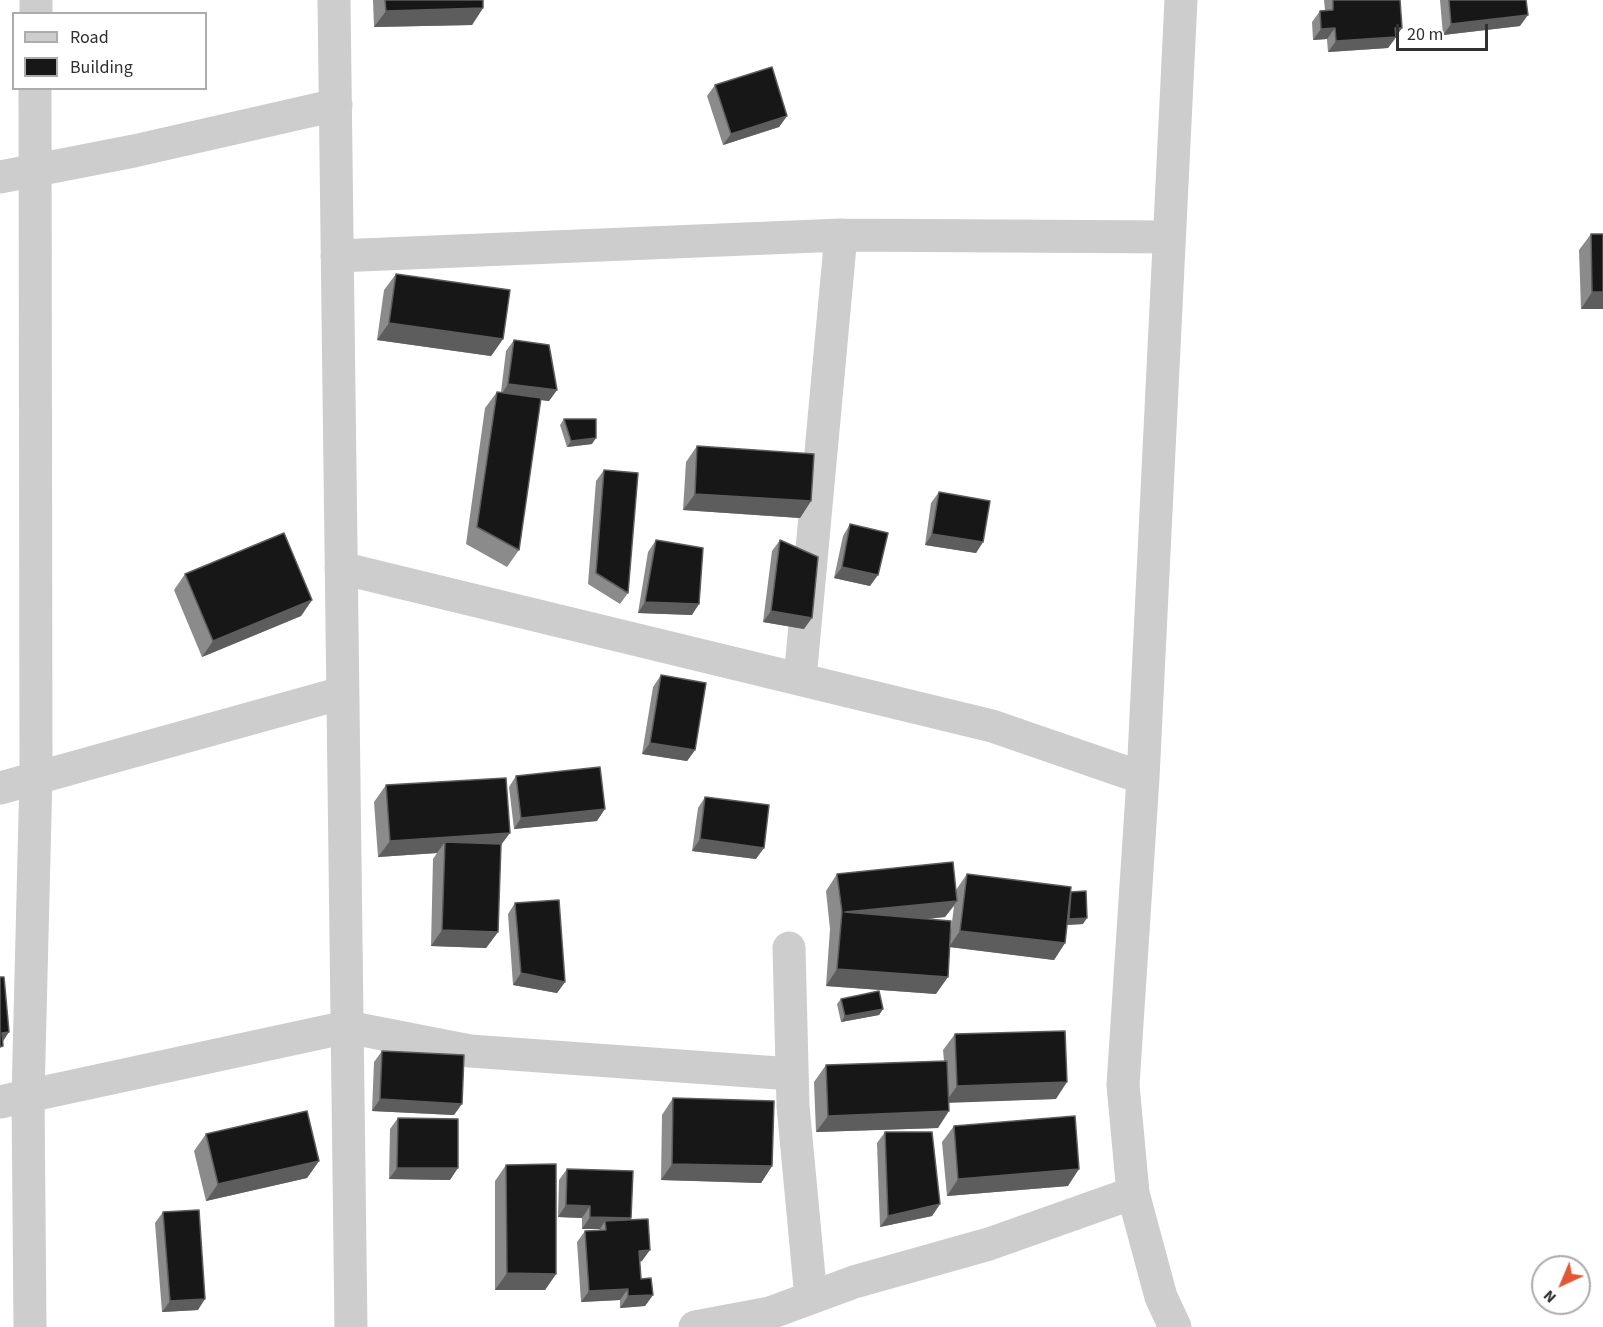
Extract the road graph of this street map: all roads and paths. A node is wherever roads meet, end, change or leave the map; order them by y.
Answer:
1 (334, 0) edge
2 (1180, 0) edge
3 (35, 90) edge
4 (336, 105) junction
5 (35, 171) junction
6 (0, 177) edge
7 (841, 234) junction
8 (1169, 237) junction
9 (337, 256) junction
10 (341, 568) junction
11 (800, 679) junction
12 (342, 693) junction
13 (36, 776) junction
14 (1143, 778) junction
15 (0, 788) edge
16 (789, 948) dead end
17 (347, 1027) junction
18 (792, 1074) junction
19 (14, 1099) edge
20 (1132, 1192) junction
21 (811, 1298) junction
22 (30, 1327) edge
23 (351, 1327) edge
24 (695, 1327) edge
25 (1175, 1327) edge

1 - 4 street
2 - 8 street
3 - 5 street
4 - 5 street
4 - 9 street
5 - 6 street
5 - 13 street
7 - 8 street
7 - 9 street
7 - 11 street
8 - 14 street
9 - 10 street
10 - 11 street
10 - 12 street
11 - 14 street
12 - 13 street
12 - 17 street
13 - 15 street
13 - 19 street
14 - 20 street
16 - 18 street
17 - 18 street
17 - 19 street
17 - 23 street
18 - 21 street
19 - 22 street
20 - 21 street
20 - 25 street
21 - 24 street

